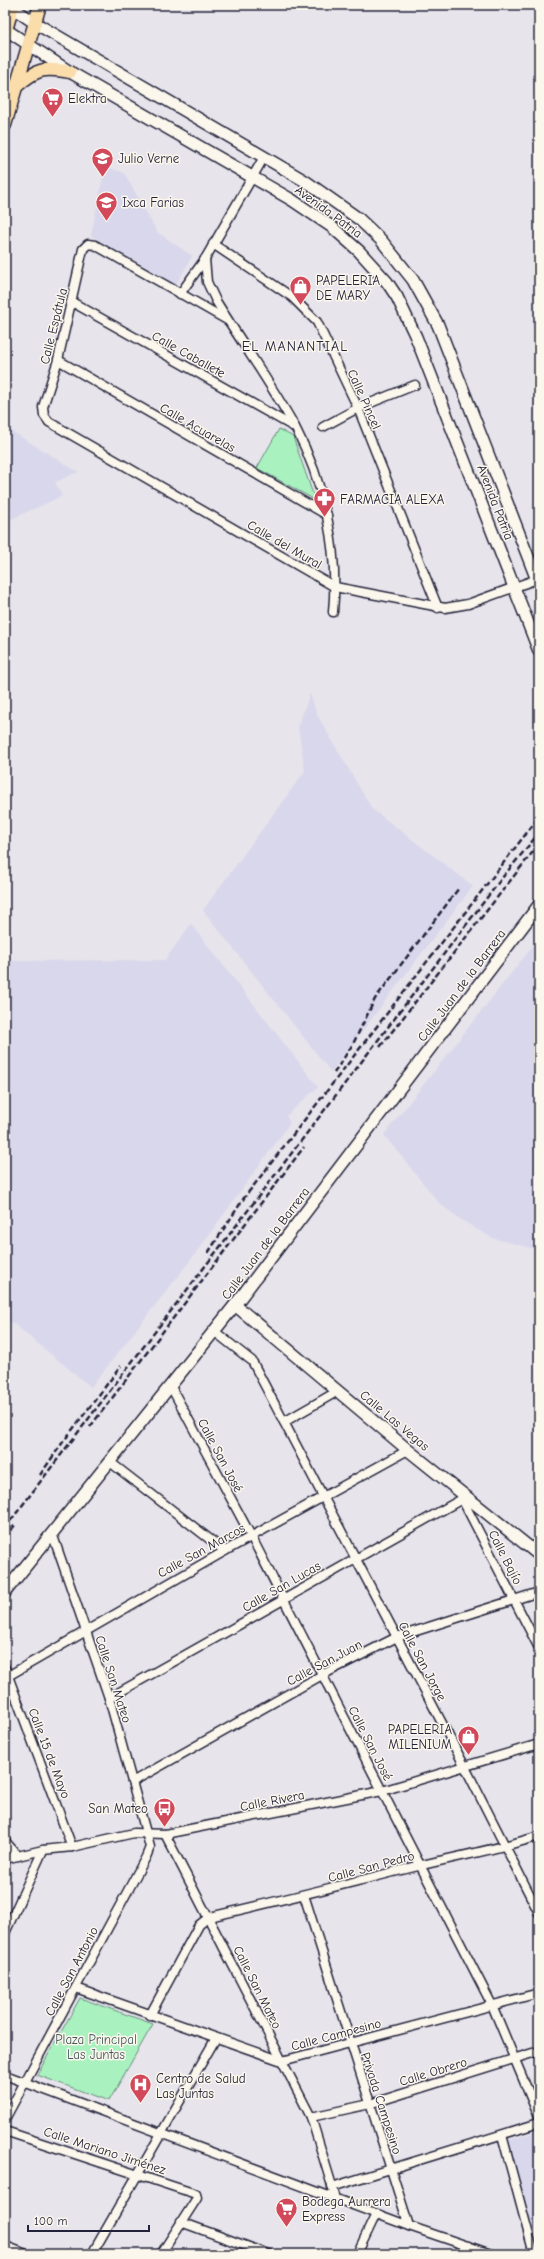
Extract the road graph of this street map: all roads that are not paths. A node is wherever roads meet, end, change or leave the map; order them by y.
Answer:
1 (40, 5) edge
2 (10, 6) edge
3 (35, 23) junction
4 (6, 31) edge
5 (27, 45) junction
6 (70, 72) junction
7 (17, 86) junction
8 (5, 125) edge
9 (264, 157) junction
10 (252, 178) junction
11 (213, 244) junction
12 (205, 259) junction
13 (180, 294) junction
14 (72, 302) junction
15 (227, 320) junction
16 (58, 360) junction
17 (415, 385) dead end
18 (358, 408) junction
19 (44, 416) joint
20 (295, 427) junction
21 (323, 427) dead end
22 (327, 515) junction
23 (538, 582) edge
24 (336, 587) junction
25 (514, 587) junction
26 (438, 608) junction
27 (333, 612) dead end
28 (539, 651) edge
29 (539, 905) edge
30 (235, 1305) junction
31 (214, 1331) junction
32 (170, 1385) junction
33 (338, 1391) junction
34 (284, 1422) junction
35 (408, 1450) junction
36 (110, 1462) junction
37 (323, 1496) junction
38 (465, 1499) junction
39 (52, 1533) junction
40 (251, 1536) junction
41 (225, 1550) junction
42 (539, 1555) edge
43 (356, 1558) junction
44 (5, 1592) edge
45 (539, 1592) edge
46 (283, 1599) junction
47 (515, 1600) junction
48 (86, 1630) junction
49 (397, 1637) junction
50 (539, 1648) edge
51 (5, 1668) edge
52 (322, 1675) junction
53 (8, 1676) junction
54 (109, 1698) junction
55 (539, 1744) edge
56 (464, 1765) junction
57 (132, 1782) junction
58 (382, 1791) junction
59 (147, 1834) junction
60 (165, 1834) junction
61 (539, 1836) edge
62 (5, 1841) edge
63 (72, 1847) junction
64 (506, 1847) junction
65 (43, 1850) junction
66 (18, 1856) junction
67 (5, 1859) edge
68 (420, 1865) junction
69 (304, 1896) junction
70 (539, 1913) edge
71 (209, 1916) junction
72 (5, 1933) edge
73 (76, 1988) junction
74 (539, 1993) edge
75 (492, 2005) junction
76 (150, 2015) junction
77 (216, 2038) junction
78 (351, 2043) junction
79 (539, 2051) edge
80 (514, 2059) junction
81 (282, 2061) junction
82 (5, 2075) edge
83 (25, 2083) junction
84 (370, 2104) junction
85 (311, 2117) junction
86 (539, 2117) edge
87 (5, 2119) edge
88 (539, 2123) edge
89 (5, 2131) edge
90 (161, 2134) junction
91 (502, 2135) junction
92 (390, 2169) junction
93 (138, 2174) junction
94 (332, 2187) junction
95 (336, 2199) junction
96 (376, 2214) junction
97 (181, 2222) junction
98 (409, 2226) junction
99 (5, 2246) edge
100 (466, 2250) edge
101 (251, 2251) edge
102 (26, 2254) edge
103 (92, 2254) edge
104 (161, 2254) edge
105 (268, 2254) edge
106 (357, 2254) edge
107 (491, 2254) edge
108 (534, 2254) edge

1 - 3 main road
2 - 3 street, Avenida Patria
2 - 4 main road
3 - 5 main road
3 - 9 street, Avenida Patria
4 - 5 street, Avenida Patria
5 - 6 street, Avenida Patria
5 - 7 main road
6 - 7 main road
6 - 10 street, Avenida Patria
7 - 8 main road
9 - 10 street
9 - 23 street, Avenida Patria
10 - 11 street
10 - 25 street, Avenida Patria
11 - 12 street
11 - 18 street, Calle Pincel
12 - 13 street
12 - 15 street
13 - 14 street, Calle Espátula
13 - 15 street
14 - 16 street, Calle Espátula
14 - 20 street, Calle Caballete
15 - 20 street
16 - 19 street, Calle Espátula
16 - 22 street, Calle Acuarelas
17 - 18 street
18 - 21 street
18 - 26 street, Calle Pincel
19 - 24 street, Calle del Mural
20 - 22 street
22 - 24 street
23 - 25 street, Calle del Mural
24 - 26 street, Calle del Mural
24 - 27 street
25 - 26 street, Calle del Mural
25 - 28 street, Avenida Patria
29 - 30 street, Calle Juan de la Barrera
30 - 31 street, Calle Juan de la Barrera
30 - 33 street, Calle Las Vegas
31 - 32 street, Calle Juan de la Barrera
31 - 34 street, Calle San Jorge
32 - 36 street, Calle Juan de la Barrera
32 - 40 street, Calle San José
33 - 34 street
33 - 35 street, Calle Las Vegas
34 - 37 street, Calle San Jorge
35 - 37 street, Calle San Marcos
35 - 38 street, Calle Las Vegas
36 - 39 street, Calle Juan de la Barrera
36 - 41 street
37 - 40 street, Calle San Marcos
37 - 43 street, Calle San Jorge
38 - 42 street, Calle Las Vegas
38 - 43 street, Calle San Lucas
38 - 47 street, Calle Bajío
39 - 44 street, Calle Juan de la Barrera
39 - 48 street, Calle San Mateo
40 - 41 street, Calle San Marcos
40 - 46 street, Calle San José
41 - 48 street, Calle San Marcos
43 - 46 street, Calle San Lucas
43 - 49 street, Calle San Jorge
45 - 47 street, Calle San Juan
46 - 52 street, Calle San José
46 - 54 street, Calle San Lucas
47 - 49 street, Calle San Juan
47 - 50 street, Calle Bajío
48 - 53 street, Calle San Marcos
48 - 54 street, Calle San Mateo
49 - 52 street, Calle San Juan
49 - 56 street, Calle San Jorge
51 - 53 street, Calle 15 de Mayo
52 - 57 street, Calle San Juan
52 - 58 street, Calle San José
53 - 63 street, Calle 15 de Mayo
54 - 57 street, Calle San Mateo
55 - 56 street, Calle Rivera
56 - 58 street, Calle Rivera
56 - 64 street, Calle San Jorge
57 - 59 street, Calle San Mateo
58 - 60 street, Calle Rivera
58 - 68 street, Calle San José
59 - 60 street, Calle Rivera
59 - 63 street, Calle Rivera
59 - 73 street, Calle San Antonio
60 - 71 street, Calle San Mateo
61 - 64 street, Calle San Pedro
62 - 66 street
63 - 65 street, Calle Rivera
64 - 68 street, Calle San Pedro
64 - 70 street, Calle San Jorge
65 - 66 street, Calle Rivera
65 - 72 street
66 - 67 street, Calle Rivera
68 - 69 street, Calle San Pedro
68 - 75 street, Calle San José
69 - 71 street, Calle San Pedro
69 - 78 street, Privada Campesino
71 - 76 street
71 - 81 street, Calle San Mateo
73 - 76 street, Calle Campesino
73 - 83 street, Calle San Antonio
74 - 75 street, Calle Campesino
75 - 78 street, Calle Campesino
75 - 80 street, Calle San José
76 - 77 street, Calle Campesino
77 - 81 street, Calle Campesino
77 - 90 street
78 - 81 street, Calle Campesino
78 - 84 street, Privada Campesino
79 - 80 street, Calle Obrero
80 - 84 street, Calle Obrero
80 - 86 street, Calle San José
81 - 85 street, Calle San Mateo
82 - 83 street
83 - 87 street, Calle San Antonio
83 - 90 street
84 - 85 street, Calle Obrero
84 - 92 street, Privada Campesino
85 - 94 street, Calle San Mateo
88 - 91 street
89 - 93 street, Calle Mariano Jiménez
90 - 93 street
90 - 95 street
91 - 92 street
91 - 108 street
92 - 94 street
92 - 98 street, Privada Campesino
93 - 97 street, Calle Mariano Jiménez
93 - 103 street
94 - 95 street, Calle San Mateo
95 - 96 street
96 - 98 street
96 - 106 street
97 - 101 street
97 - 104 street
98 - 100 street
99 - 102 street
100 - 107 street
101 - 105 street

